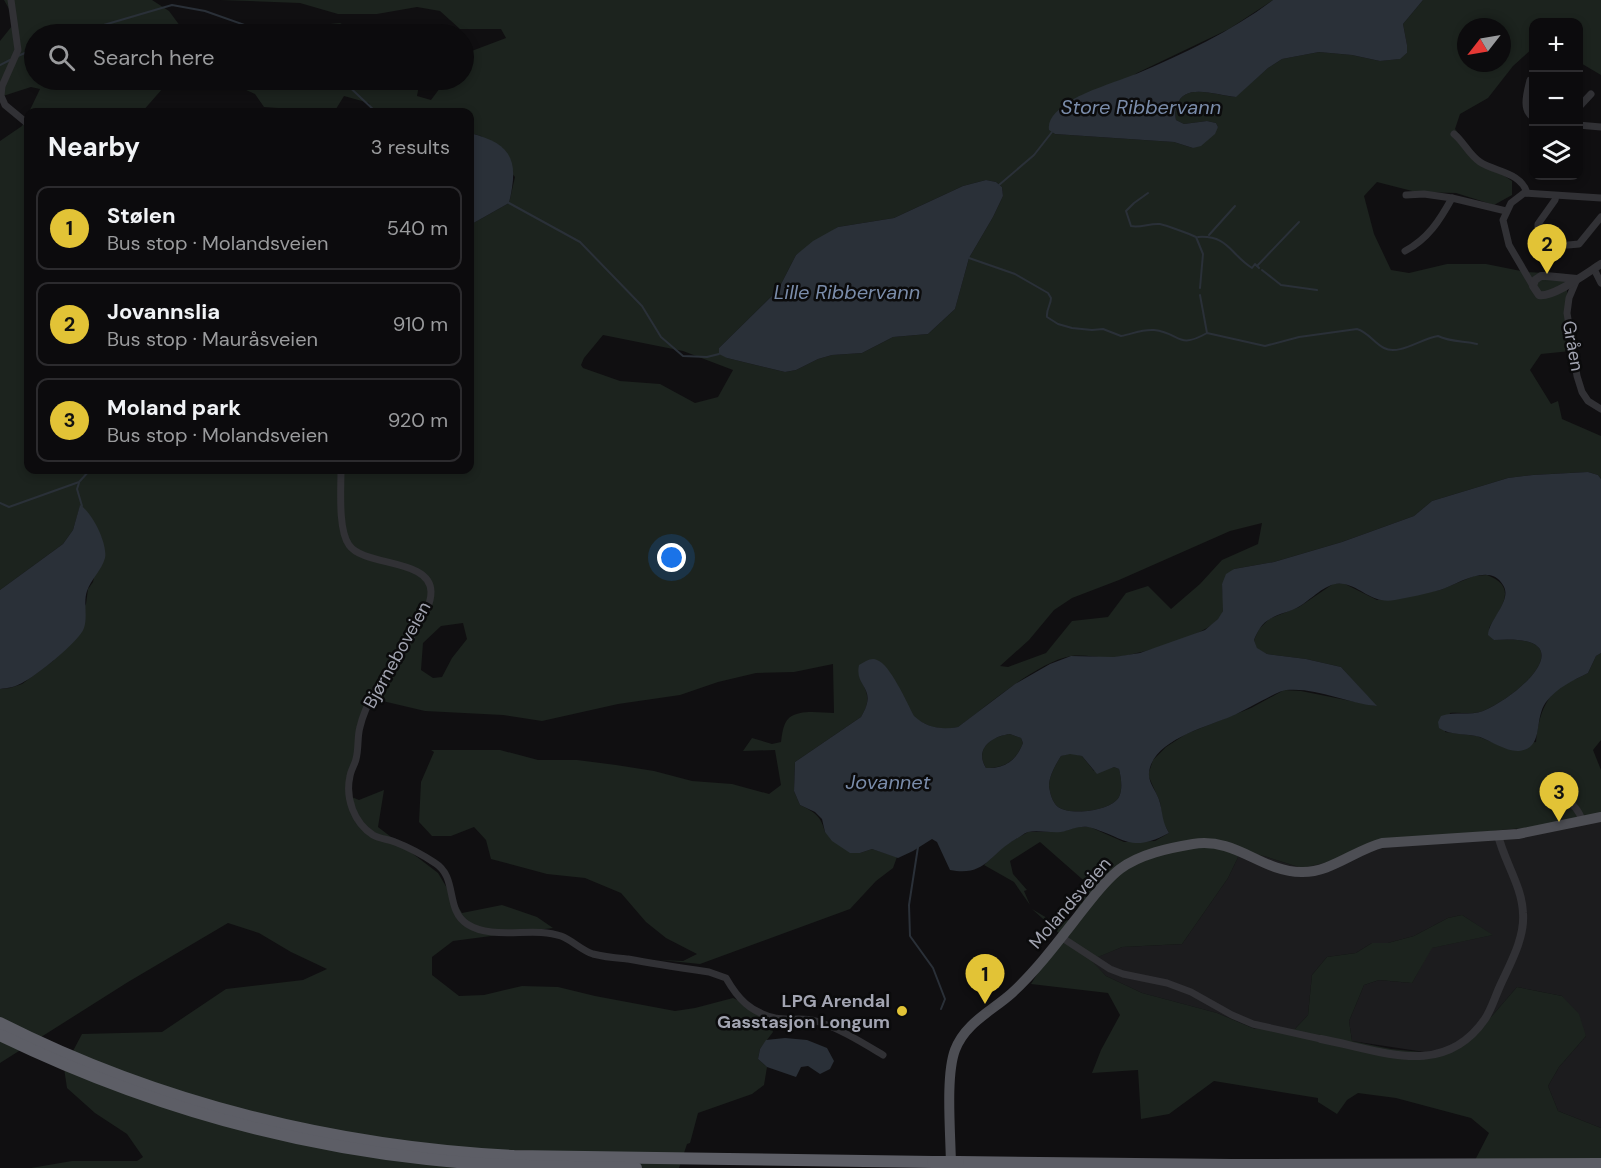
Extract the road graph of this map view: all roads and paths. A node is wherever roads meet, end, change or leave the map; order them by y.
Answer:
1 (11, 0) edge
2 (1529, 86) edge
3 (1591, 94) dead end
4 (1583, 103) edge
5 (1529, 114) edge
6 (24, 121) edge
7 (1583, 125) edge
8 (1600, 126) edge
9 (1454, 134) dead end
10 (1527, 193) junction
11 (1406, 195) dead end
12 (1556, 196) junction
13 (1452, 198) junction
14 (1601, 198) edge
15 (1506, 211) junction
16 (1601, 217) edge
17 (1405, 251) dead end
18 (1597, 266) edge
19 (1577, 279) junction
20 (1601, 282) edge
21 (1533, 286) junction
22 (1600, 409) edge
23 (342, 474) edge
24 (1552, 785) dead end
25 (1601, 817) edge
26 (1582, 821) junction
27 (1498, 835) junction
28 (1061, 937) junction
29 (0, 1023) edge
30 (0, 1035) edge
31 (1321, 1039) joint
32 (883, 1055) dead end
33 (1601, 1164) edge
34 (954, 1165) edge
35 (636, 1168) edge

1 - 6 street
2 - 5 street
3 - 4 street
7 - 8 street
9 - 10 street
10 - 12 street
10 - 15 street
11 - 13 street
12 - 14 street
12 - 16 street
13 - 15 street
13 - 17 street
15 - 21 street
18 - 19 street
18 - 20 street
19 - 21 street
19 - 21 street
19 - 22 street, Gråen
23 - 32 street, Bjørneboveien
24 - 26 street
25 - 26 main road, Molandsveien
26 - 27 main road, Molandsveien
27 - 28 main road, Molandsveien
27 - 31 street
28 - 31 street
28 - 34 main road, Molandsveien
29 - 34 highway, bridge
30 - 35 highway
33 - 34 highway

